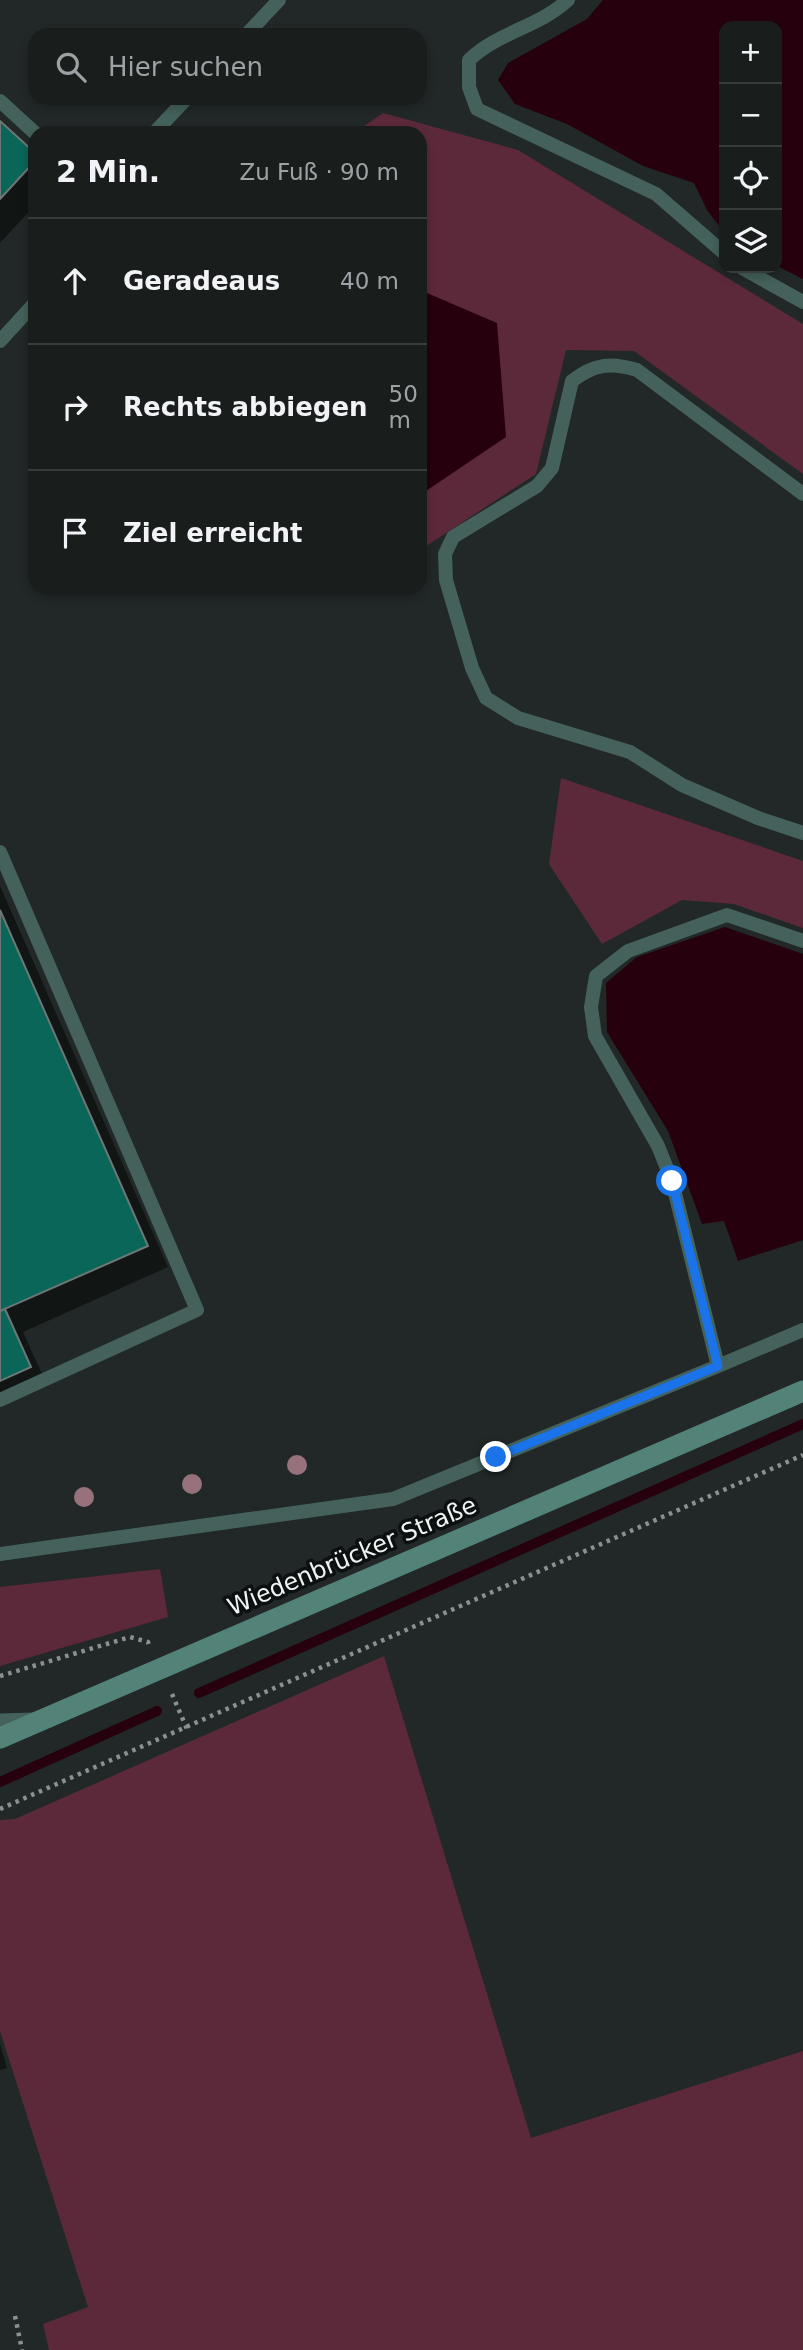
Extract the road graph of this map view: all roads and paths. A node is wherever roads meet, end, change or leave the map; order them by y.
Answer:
1 (279, 0) edge
2 (568, 0) edge
3 (253, 28) edge
4 (0, 101) edge
5 (180, 105) edge
6 (161, 126) edge
7 (28, 127) edge
8 (719, 249) edge
9 (751, 273) edge
10 (803, 302) edge
11 (28, 311) edge
12 (0, 341) edge
13 (803, 494) edge
14 (803, 834) edge
15 (0, 852) edge
16 (803, 941) edge
17 (803, 1330) edge
18 (718, 1366) junction
19 (803, 1391) edge
20 (0, 1400) edge
21 (803, 1454) edge
22 (0, 1555) edge
23 (33, 1723) junction
24 (0, 1724) edge
25 (0, 1738) edge
26 (0, 1809) edge
27 (15, 2316) dead end
28 (22, 2350) edge

1 - 3 lane
2 - 8 lane
4 - 7 lane
5 - 6 lane
9 - 10 lane
11 - 12 lane
13 - 14 lane
15 - 20 lane
16 - 18 lane
17 - 18 lane
18 - 22 lane
19 - 23 street, Wiedenbrücker Straße
21 - 26 path
23 - 24 street
23 - 25 street, Wiedenbrücker Straße
27 - 28 path

